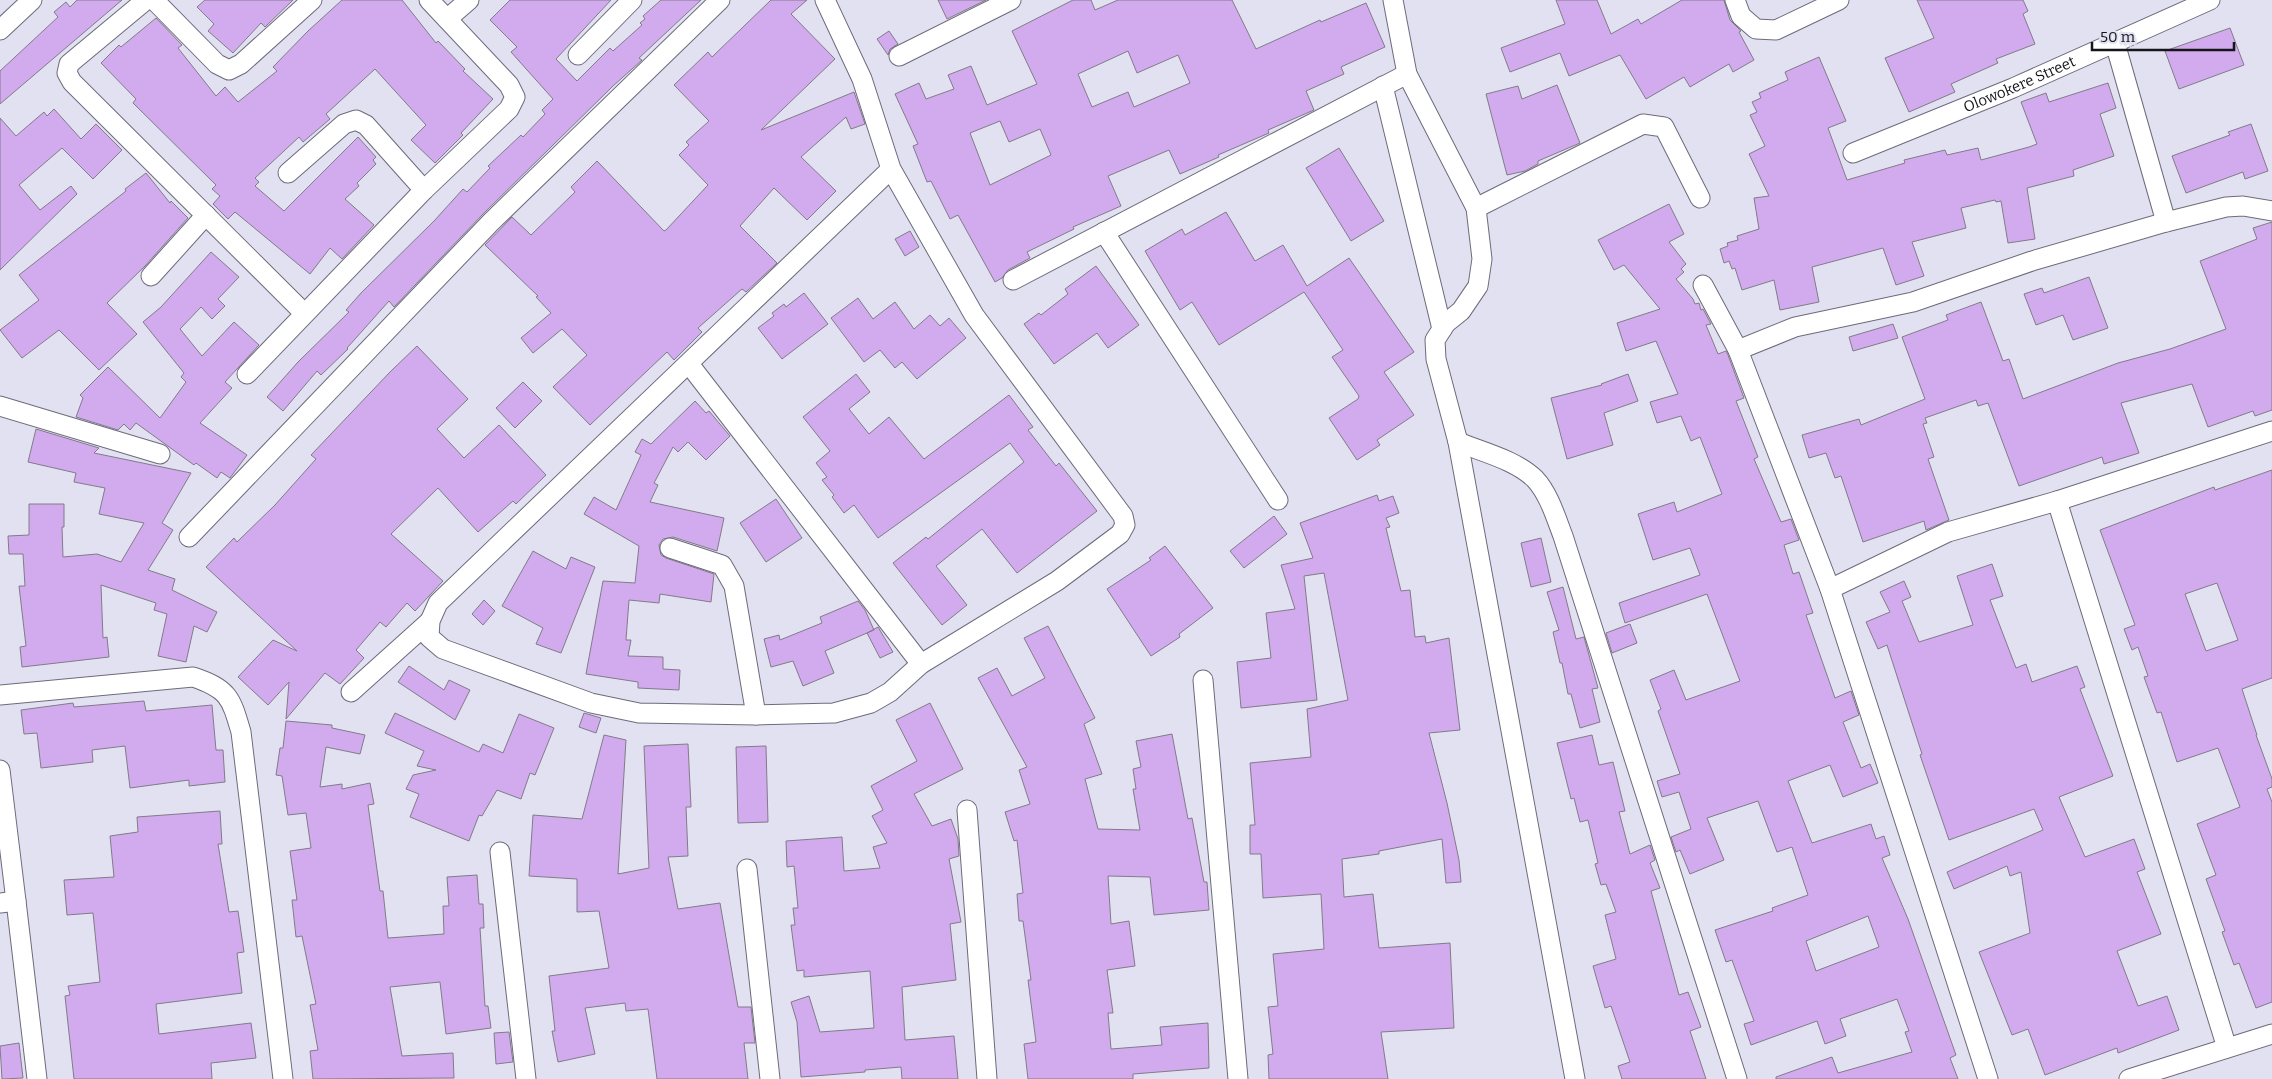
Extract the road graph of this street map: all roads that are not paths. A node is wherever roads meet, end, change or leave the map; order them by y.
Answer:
1 (32, 0) edge
2 (146, 0) edge
3 (154, 0) edge
4 (312, 0) edge
5 (429, 0) edge
6 (469, 0) edge
7 (632, 0) edge
8 (720, 0) edge
9 (825, 0) edge
10 (1011, 0) edge
11 (1393, 0) edge
12 (1735, 0) edge
13 (1839, 0) edge
14 (2210, 0) edge
15 (447, 19) junction
16 (0, 30) edge
17 (2115, 43) junction
18 (578, 55) dead end
19 (899, 56) dead end
20 (1407, 74) junction
21 (1383, 86) junction
22 (1853, 153) dead end
23 (891, 169) junction
24 (288, 173) dead end
25 (424, 190) junction
26 (1700, 198) dead end
27 (1476, 208) junction
28 (2272, 210) edge
29 (206, 215) junction
30 (2166, 222) junction
31 (1104, 232) junction
32 (150, 276) dead end
33 (1013, 280) dead end
34 (1703, 285) dead end
35 (304, 313) junction
36 (1442, 329) junction
37 (1738, 350) junction
38 (689, 364) junction
39 (247, 374) dead end
40 (0, 406) edge
41 (2272, 431) edge
42 (1458, 442) junction
43 (160, 454) dead end
44 (1278, 500) dead end
45 (2057, 501) junction
46 (189, 537) dead end
47 (670, 548) dead end
48 (1830, 589) junction
49 (430, 621) junction
50 (921, 664) junction
51 (1203, 680) dead end
52 (351, 692) dead end
53 (0, 695) edge
54 (756, 715) junction
55 (0, 770) edge
56 (967, 810) dead end
57 (500, 852) dead end
58 (747, 869) dead end
59 (8, 902) edge
60 (2272, 1034) edge
61 (2227, 1048) junction
62 (2134, 1078) edge
63 (37, 1079) edge
64 (283, 1079) edge
65 (526, 1079) edge
66 (770, 1079) edge
67 (986, 1079) edge
68 (1238, 1079) edge
69 (1575, 1079) edge
70 (1737, 1079) edge
71 (1988, 1079) edge

1 - 16 street
2 - 29 street
3 - 4 street
5 - 15 street
6 - 15 street
7 - 18 street
8 - 46 street
9 - 23 street
10 - 19 street
11 - 20 street
12 - 13 street
14 - 17 street, Olowokere Street
15 - 25 street
17 - 22 street, Olowokere Street
17 - 30 street
20 - 21 street
20 - 27 street
21 - 31 street
21 - 36 street
23 - 38 street
23 - 50 street
24 - 25 street
25 - 35 street
26 - 27 street
27 - 36 street
28 - 30 street
29 - 32 street
29 - 35 street
30 - 37 street
31 - 33 street
31 - 44 street
34 - 37 street
35 - 39 street
36 - 42 street
37 - 48 street
38 - 49 street
38 - 50 street
40 - 43 street
41 - 45 street
42 - 69 street
42 - 70 street
45 - 48 street
45 - 61 street
47 - 54 street
48 - 71 street
49 - 52 street
49 - 54 street
50 - 54 street
51 - 68 street
53 - 64 street
55 - 59 street
56 - 67 street
57 - 65 street
58 - 66 street
59 - 63 street
60 - 61 street
61 - 62 street

